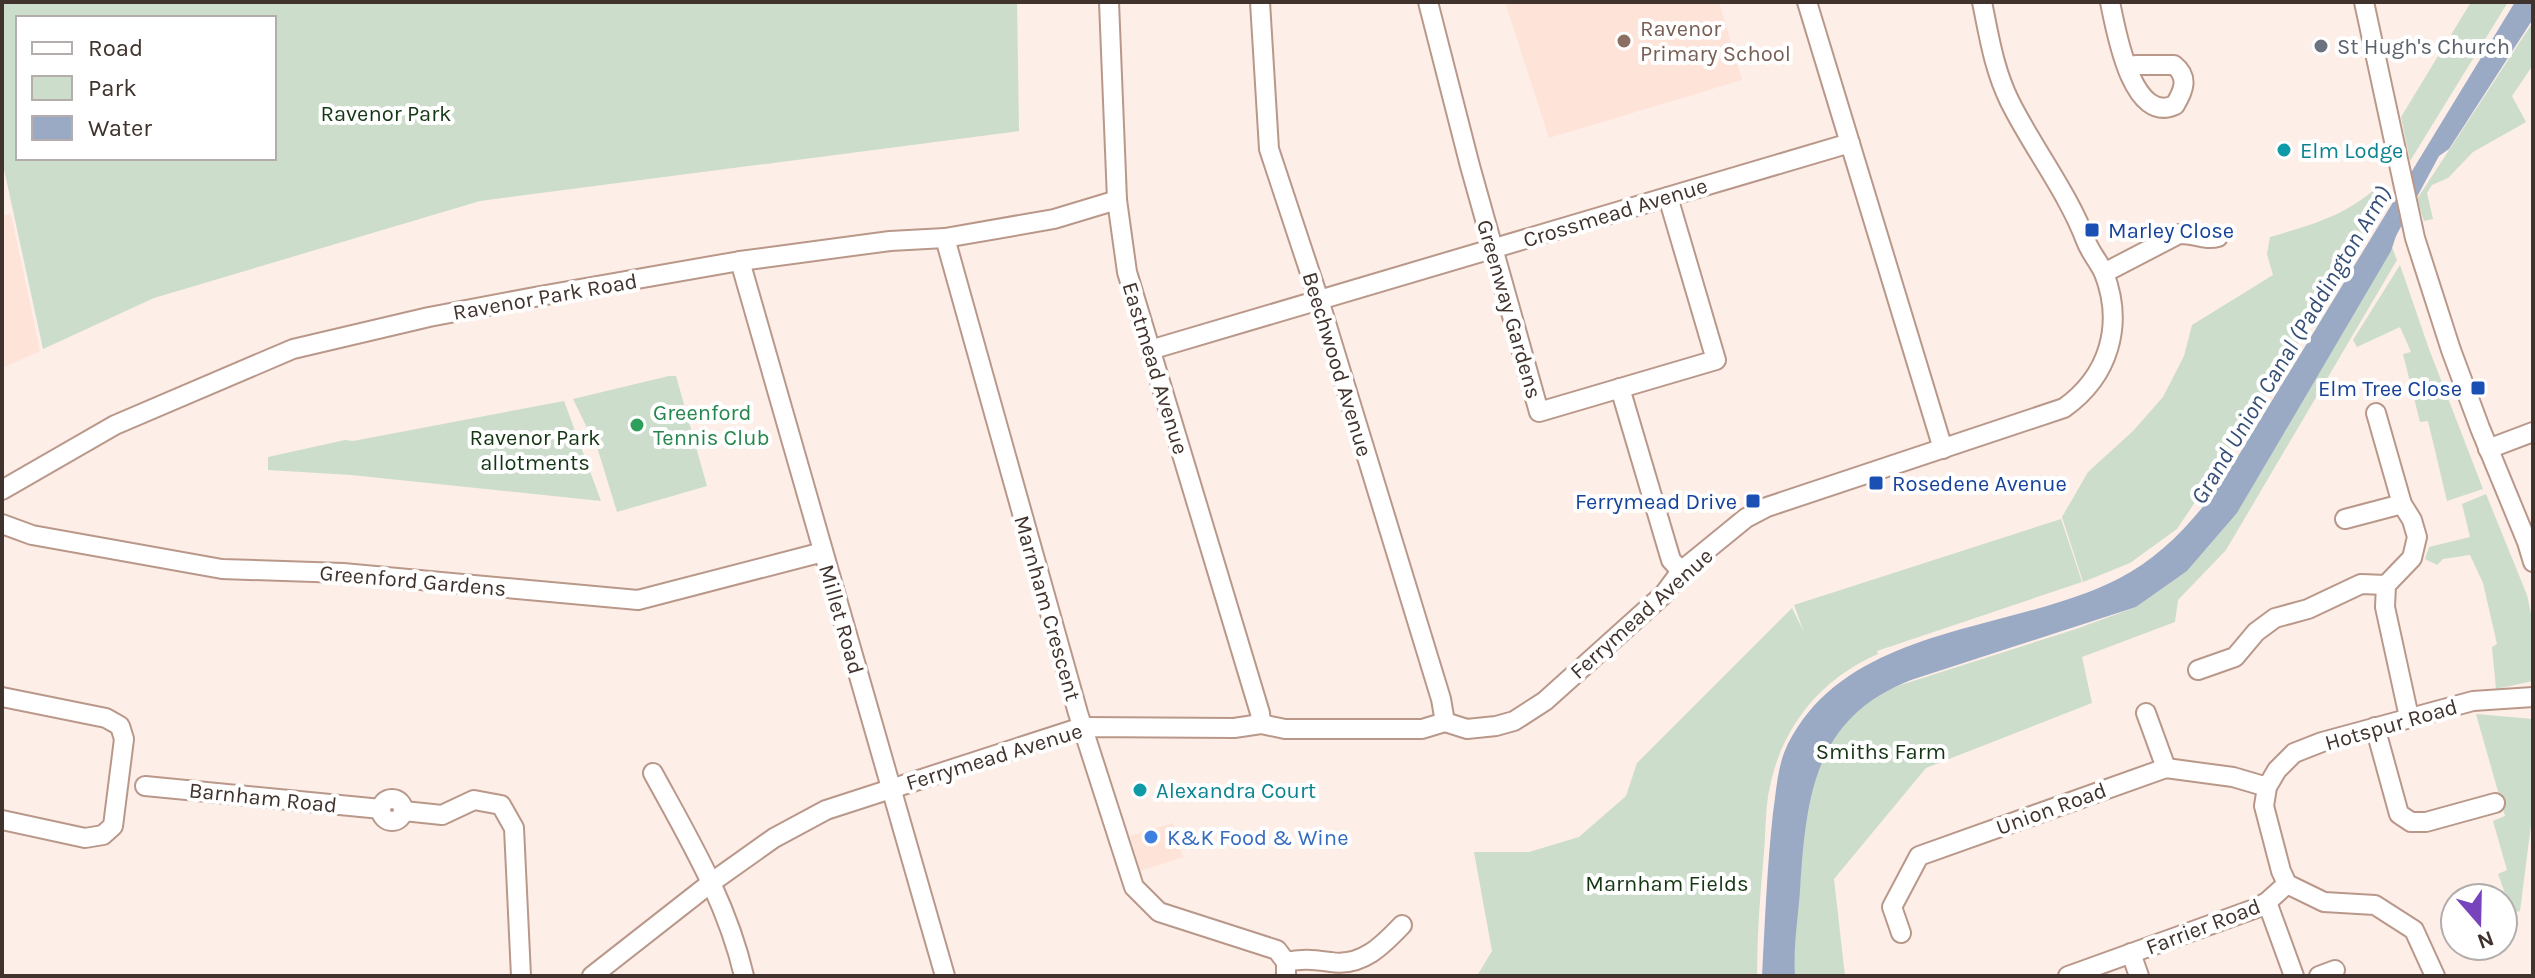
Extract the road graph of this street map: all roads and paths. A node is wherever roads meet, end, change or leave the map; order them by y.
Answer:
1 (1109, 2) edge
2 (1260, 2) edge
3 (1428, 2) edge
4 (1807, 2) edge
5 (1982, 2) edge
6 (2110, 2) edge
7 (2364, 2) edge
8 (2128, 67) dead end
9 (1850, 143) junction
10 (1668, 197) junction
11 (1117, 200) junction
12 (2218, 237) dead end
13 (945, 238) junction
14 (1494, 249) junction
15 (740, 261) junction
16 (2104, 273) junction
17 (1319, 300) junction
18 (1150, 350) junction
19 (1620, 388) junction
20 (2376, 413) dead end
21 (2533, 432) edge
22 (1943, 449) junction
23 (2488, 449) junction
24 (2, 490) edge
25 (2402, 504) junction
26 (2345, 519) dead end
27 (2, 524) edge
28 (823, 552) junction
29 (2533, 562) edge
30 (1681, 571) junction
31 (2386, 585) junction
32 (2198, 670) dead end
33 (2, 697) edge
34 (2533, 697) edge
35 (2146, 713) dead end
36 (2409, 717) junction
37 (1445, 722) junction
38 (1261, 724) junction
39 (1082, 727) junction
40 (2375, 727) junction
41 (2166, 768) junction
42 (653, 773) dead end
43 (145, 786) dead end
44 (891, 787) junction
45 (2267, 787) junction
46 (2495, 803) dead end
47 (2, 820) edge
48 (712, 882) junction
49 (2287, 884) junction
50 (2267, 902) junction
51 (1402, 925) dead end
52 (1901, 933) dead end
53 (2131, 953) junction
54 (1286, 969) edge
55 (521, 976) edge
56 (592, 976) edge
57 (744, 976) edge
58 (945, 976) edge
59 (2068, 976) edge
60 (2139, 976) edge
61 (2294, 976) edge
62 (2435, 976) edge

1 - 11 street, Eastmead Avenue
2 - 17 street, Beechwood Avenue
3 - 14 street, Greenway Gardens
4 - 9 street
5 - 16 street, Ferrymead Avenue
6 - 8 street
7 - 23 street
9 - 10 street, Crossmead Avenue
9 - 22 street
10 - 14 street, Crossmead Avenue
10 - 19 street, Greenway Gardens
11 - 13 street, Ravenor Park Road
11 - 18 street, Eastmead Avenue
12 - 16 street
13 - 15 street, Ravenor Park Road
13 - 39 street, Marnham Crescent
14 - 17 street, Crossmead Avenue
14 - 19 street, Greenway Gardens
15 - 24 street, Ravenor Park Road
15 - 28 street, Millet Road
16 - 22 street, Ferrymead Avenue
17 - 18 street, Crossmead Avenue
17 - 37 street, Beechwood Avenue
18 - 38 street, Eastmead Avenue
19 - 30 street
20 - 25 street
21 - 23 street
22 - 30 street, Ferrymead Avenue
23 - 29 street
25 - 26 street
25 - 31 street
27 - 28 street, Greenford Gardens
28 - 44 street, Millet Road
30 - 37 street, Ferrymead Avenue
31 - 32 street
31 - 36 street
33 - 47 street
34 - 36 street, Hotspur Road
35 - 41 street
36 - 40 street, Hotspur Road
37 - 38 street, Ferrymead Avenue
38 - 39 street, Ferrymead Avenue
39 - 44 street, Ferrymead Avenue
39 - 54 street, Marnham Crescent
40 - 45 street, Hotspur Road
40 - 46 street
41 - 45 street, Union Road
41 - 52 street, Union Road
42 - 48 street
43 - 55 street, Barnham Road
44 - 48 street, Ferrymead Avenue
44 - 58 street, Millet Road
45 - 49 street
48 - 56 street, Ferrymead Avenue
48 - 57 street
49 - 50 street, Farrier Road
49 - 62 street
50 - 53 street, Farrier Road
50 - 61 street
51 - 54 street
53 - 59 street, Farrier Road
53 - 60 street

